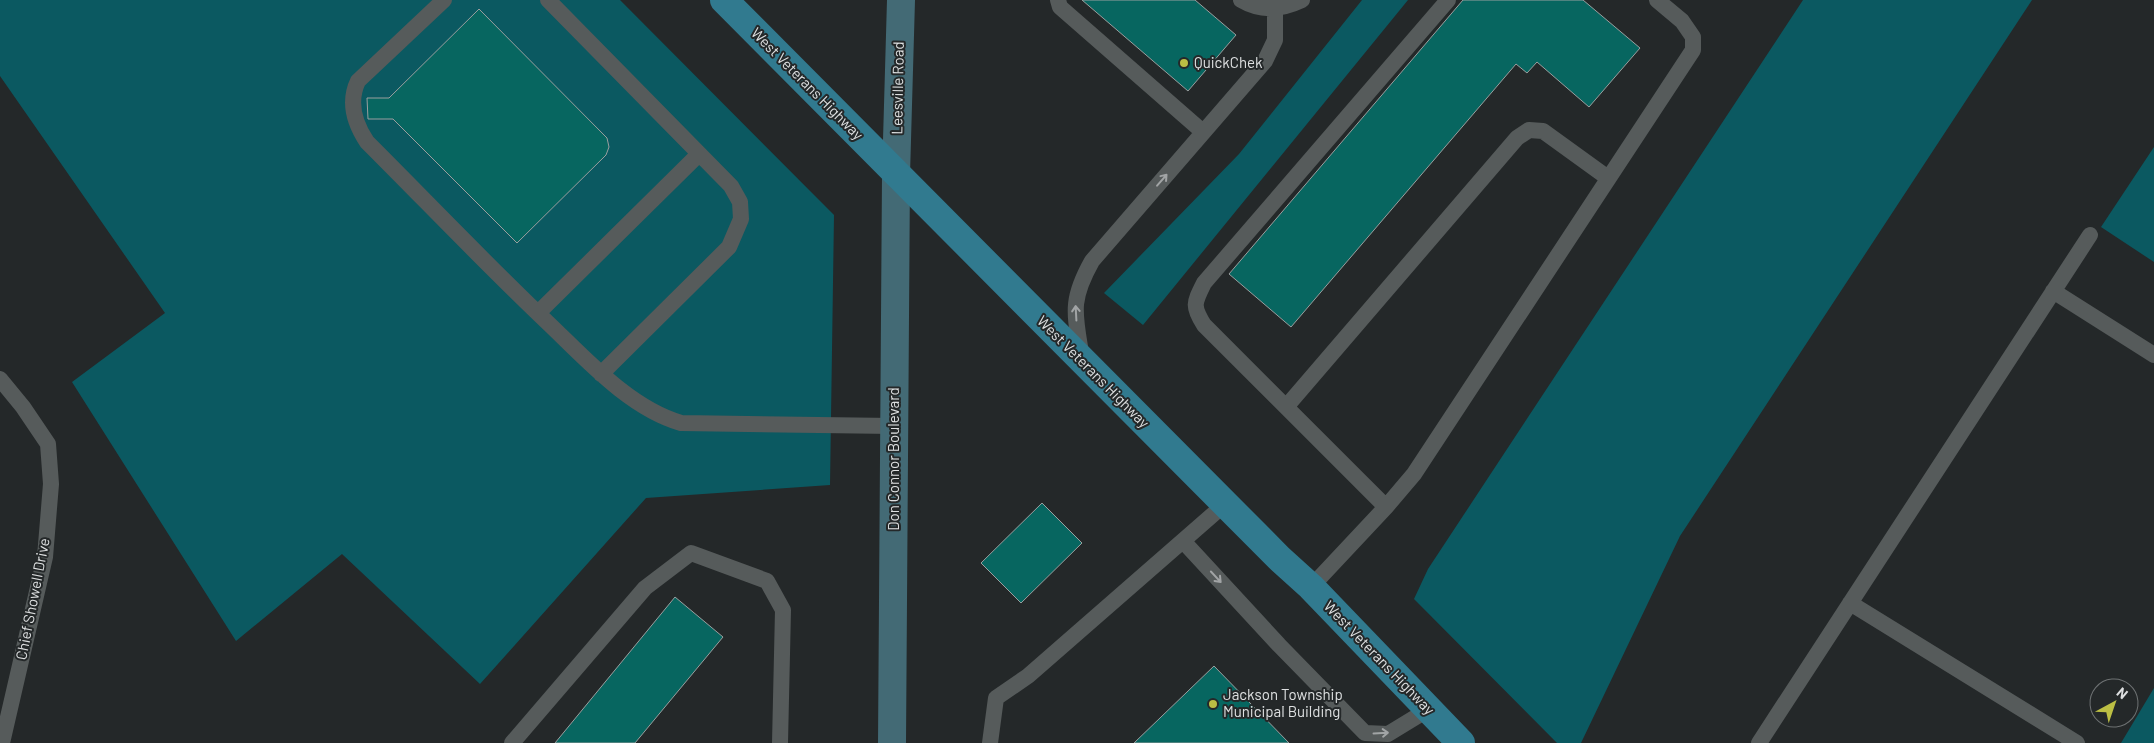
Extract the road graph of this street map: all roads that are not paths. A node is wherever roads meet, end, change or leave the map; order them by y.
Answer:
1 (444, 0) edge
2 (548, 0) edge
3 (724, 0) edge
4 (901, 0) edge
5 (1058, 0) edge
6 (1242, 0) edge
7 (1302, 0) edge
8 (1448, 0) edge
9 (1657, 0) edge
10 (1276, 9) junction
11 (1203, 132) junction
12 (700, 154) junction
13 (896, 175) junction
14 (1608, 178) junction
15 (2090, 235) dead end
16 (2053, 291) junction
17 (538, 313) junction
18 (2154, 355) edge
19 (1082, 361) junction
20 (601, 374) junction
21 (0, 379) edge
22 (1286, 407) junction
23 (894, 426) junction
24 (1225, 504) junction
25 (1386, 507) junction
26 (1183, 541) junction
27 (1311, 587) junction
28 (1850, 603) junction
29 (1429, 709) junction
30 (2, 743) edge
31 (512, 743) edge
32 (780, 743) edge
33 (892, 743) edge
34 (990, 743) edge
35 (1462, 743) edge
36 (1759, 743) edge
37 (2077, 743) edge

1 - 17 lane
2 - 12 lane
3 - 13 main road, West Veterans Highway
4 - 13 street, Leesville Road
5 - 11 lane
6 - 10 lane
7 - 10 lane
8 - 22 lane
9 - 14 lane
10 - 11 lane
19 -> 11 lane
12 - 17 lane
12 - 20 lane
13 - 19 main road, West Veterans Highway
13 - 23 street, Don Connor Boulevard
14 - 22 lane
14 - 25 lane
15 - 16 lane
16 - 18 lane
16 - 28 lane
17 - 20 lane
19 - 24 main road, West Veterans Highway
20 - 23 lane
21 - 30 lane, Chief Showell Drive
22 - 25 lane
23 - 33 street, Don Connor Boulevard
24 - 26 lane
24 - 27 main road, West Veterans Highway
25 - 27 lane
26 -> 29 lane
26 - 34 lane
27 - 29 main road, West Veterans Highway
28 - 36 lane
28 - 37 lane
29 - 35 main road, West Veterans Highway
31 - 32 lane

